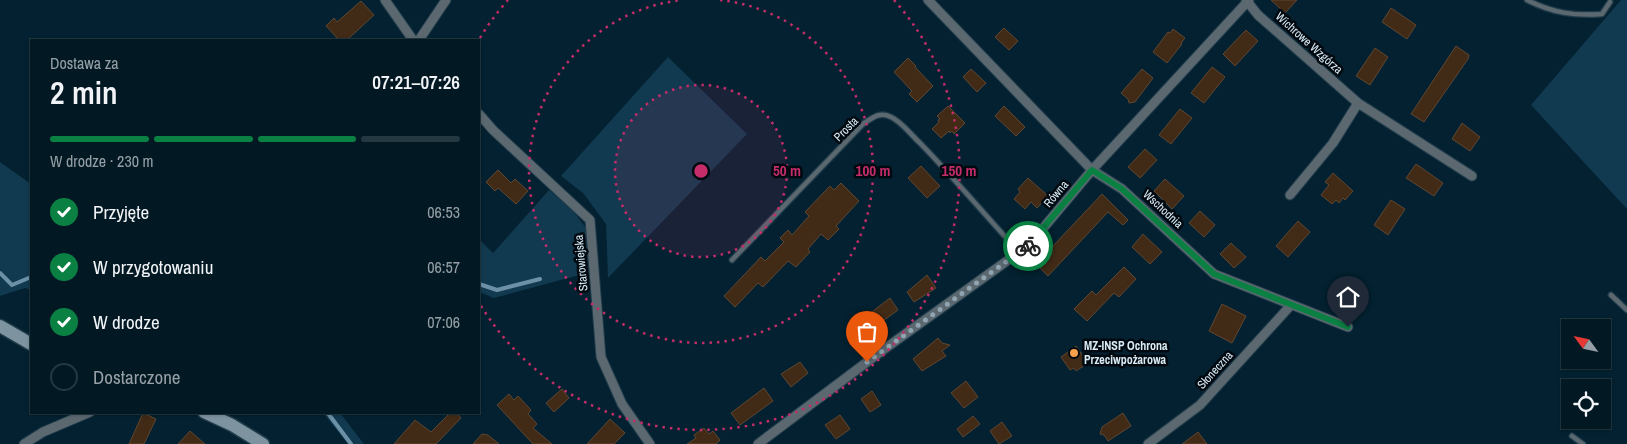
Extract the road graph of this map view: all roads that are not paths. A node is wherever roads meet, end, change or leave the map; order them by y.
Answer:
1 (385, 0) edge
2 (446, 0) edge
3 (928, 0) edge
4 (1527, 0) edge
5 (1247, 1) edge
6 (1610, 2) dead end
7 (412, 39) edge
8 (420, 39) edge
9 (1358, 103) junction
10 (480, 115) edge
11 (1092, 170) junction
12 (1472, 176) dead end
13 (1290, 195) dead end
14 (1020, 252) junction
15 (732, 260) dead end
16 (1611, 295) dead end
17 (1291, 305) junction
18 (1627, 310) edge
19 (0, 326) edge
20 (1348, 327) dead end
21 (30, 343) edge
22 (85, 414) edge
23 (208, 414) edge
24 (1572, 436) dead end
25 (24, 444) edge
26 (263, 444) edge
27 (650, 444) edge
28 (758, 444) edge
29 (1148, 444) edge
30 (1583, 444) edge

1 - 7 street
2 - 8 street
3 - 11 street, Wschodnia
4 - 6 lane
5 - 9 street, Wichrowe Wzgórza
5 - 11 street, Równa
9 - 12 street, Wichrowe Wzgórza
9 - 13 street
10 - 27 street, Starowiejska
11 - 14 street, Równa
11 - 17 street, Wschodnia
14 - 15 lane, Prosta
14 - 28 street, Równa
16 - 18 lane
17 - 20 street, Wschodnia
17 - 29 street, Słoneczna
19 - 21 street
22 - 25 street
23 - 26 street
24 - 30 lane

